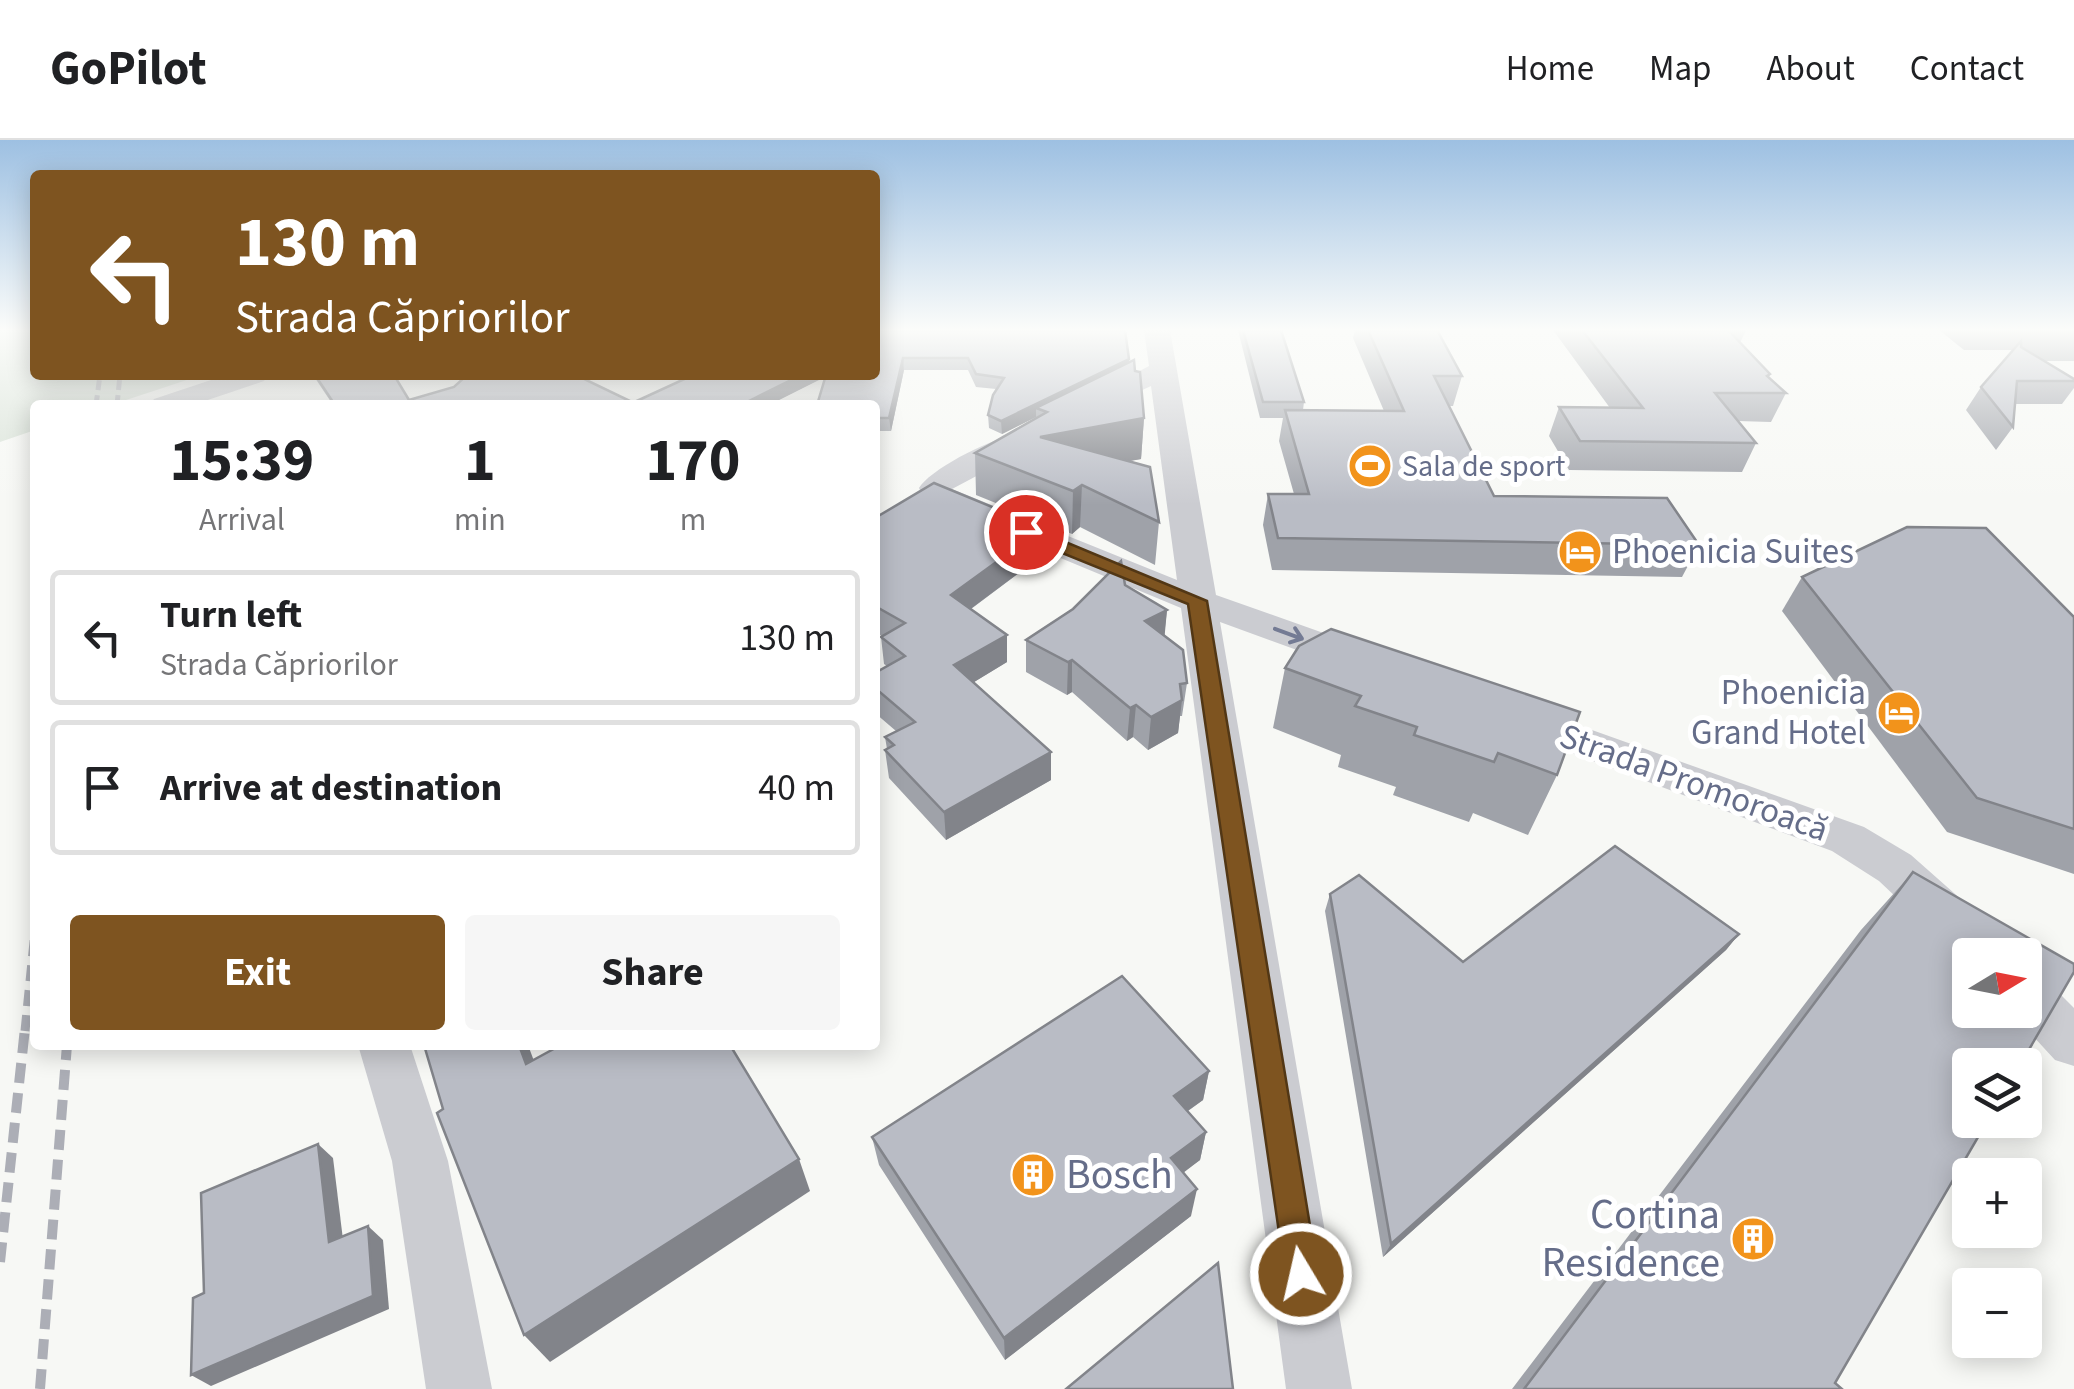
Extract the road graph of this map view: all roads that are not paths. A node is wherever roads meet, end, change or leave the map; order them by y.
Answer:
1 (214, 388) edge
2 (1095, 388) edge
3 (1166, 388) edge
4 (179, 400) edge
5 (1198, 601) junction
6 (1403, 676) edge
7 (1478, 704) edge
8 (1971, 938) edge
9 (2042, 1010) edge
10 (2074, 1043) edge
11 (386, 1050) edge
12 (459, 1389) edge
13 (1319, 1389) edge

1 - 4 street
2 - 5 street
3 - 5 street
5 -> 6 street
5 - 13 street
7 - 8 street, Strada Promoroacă
9 - 10 street
11 - 12 street

